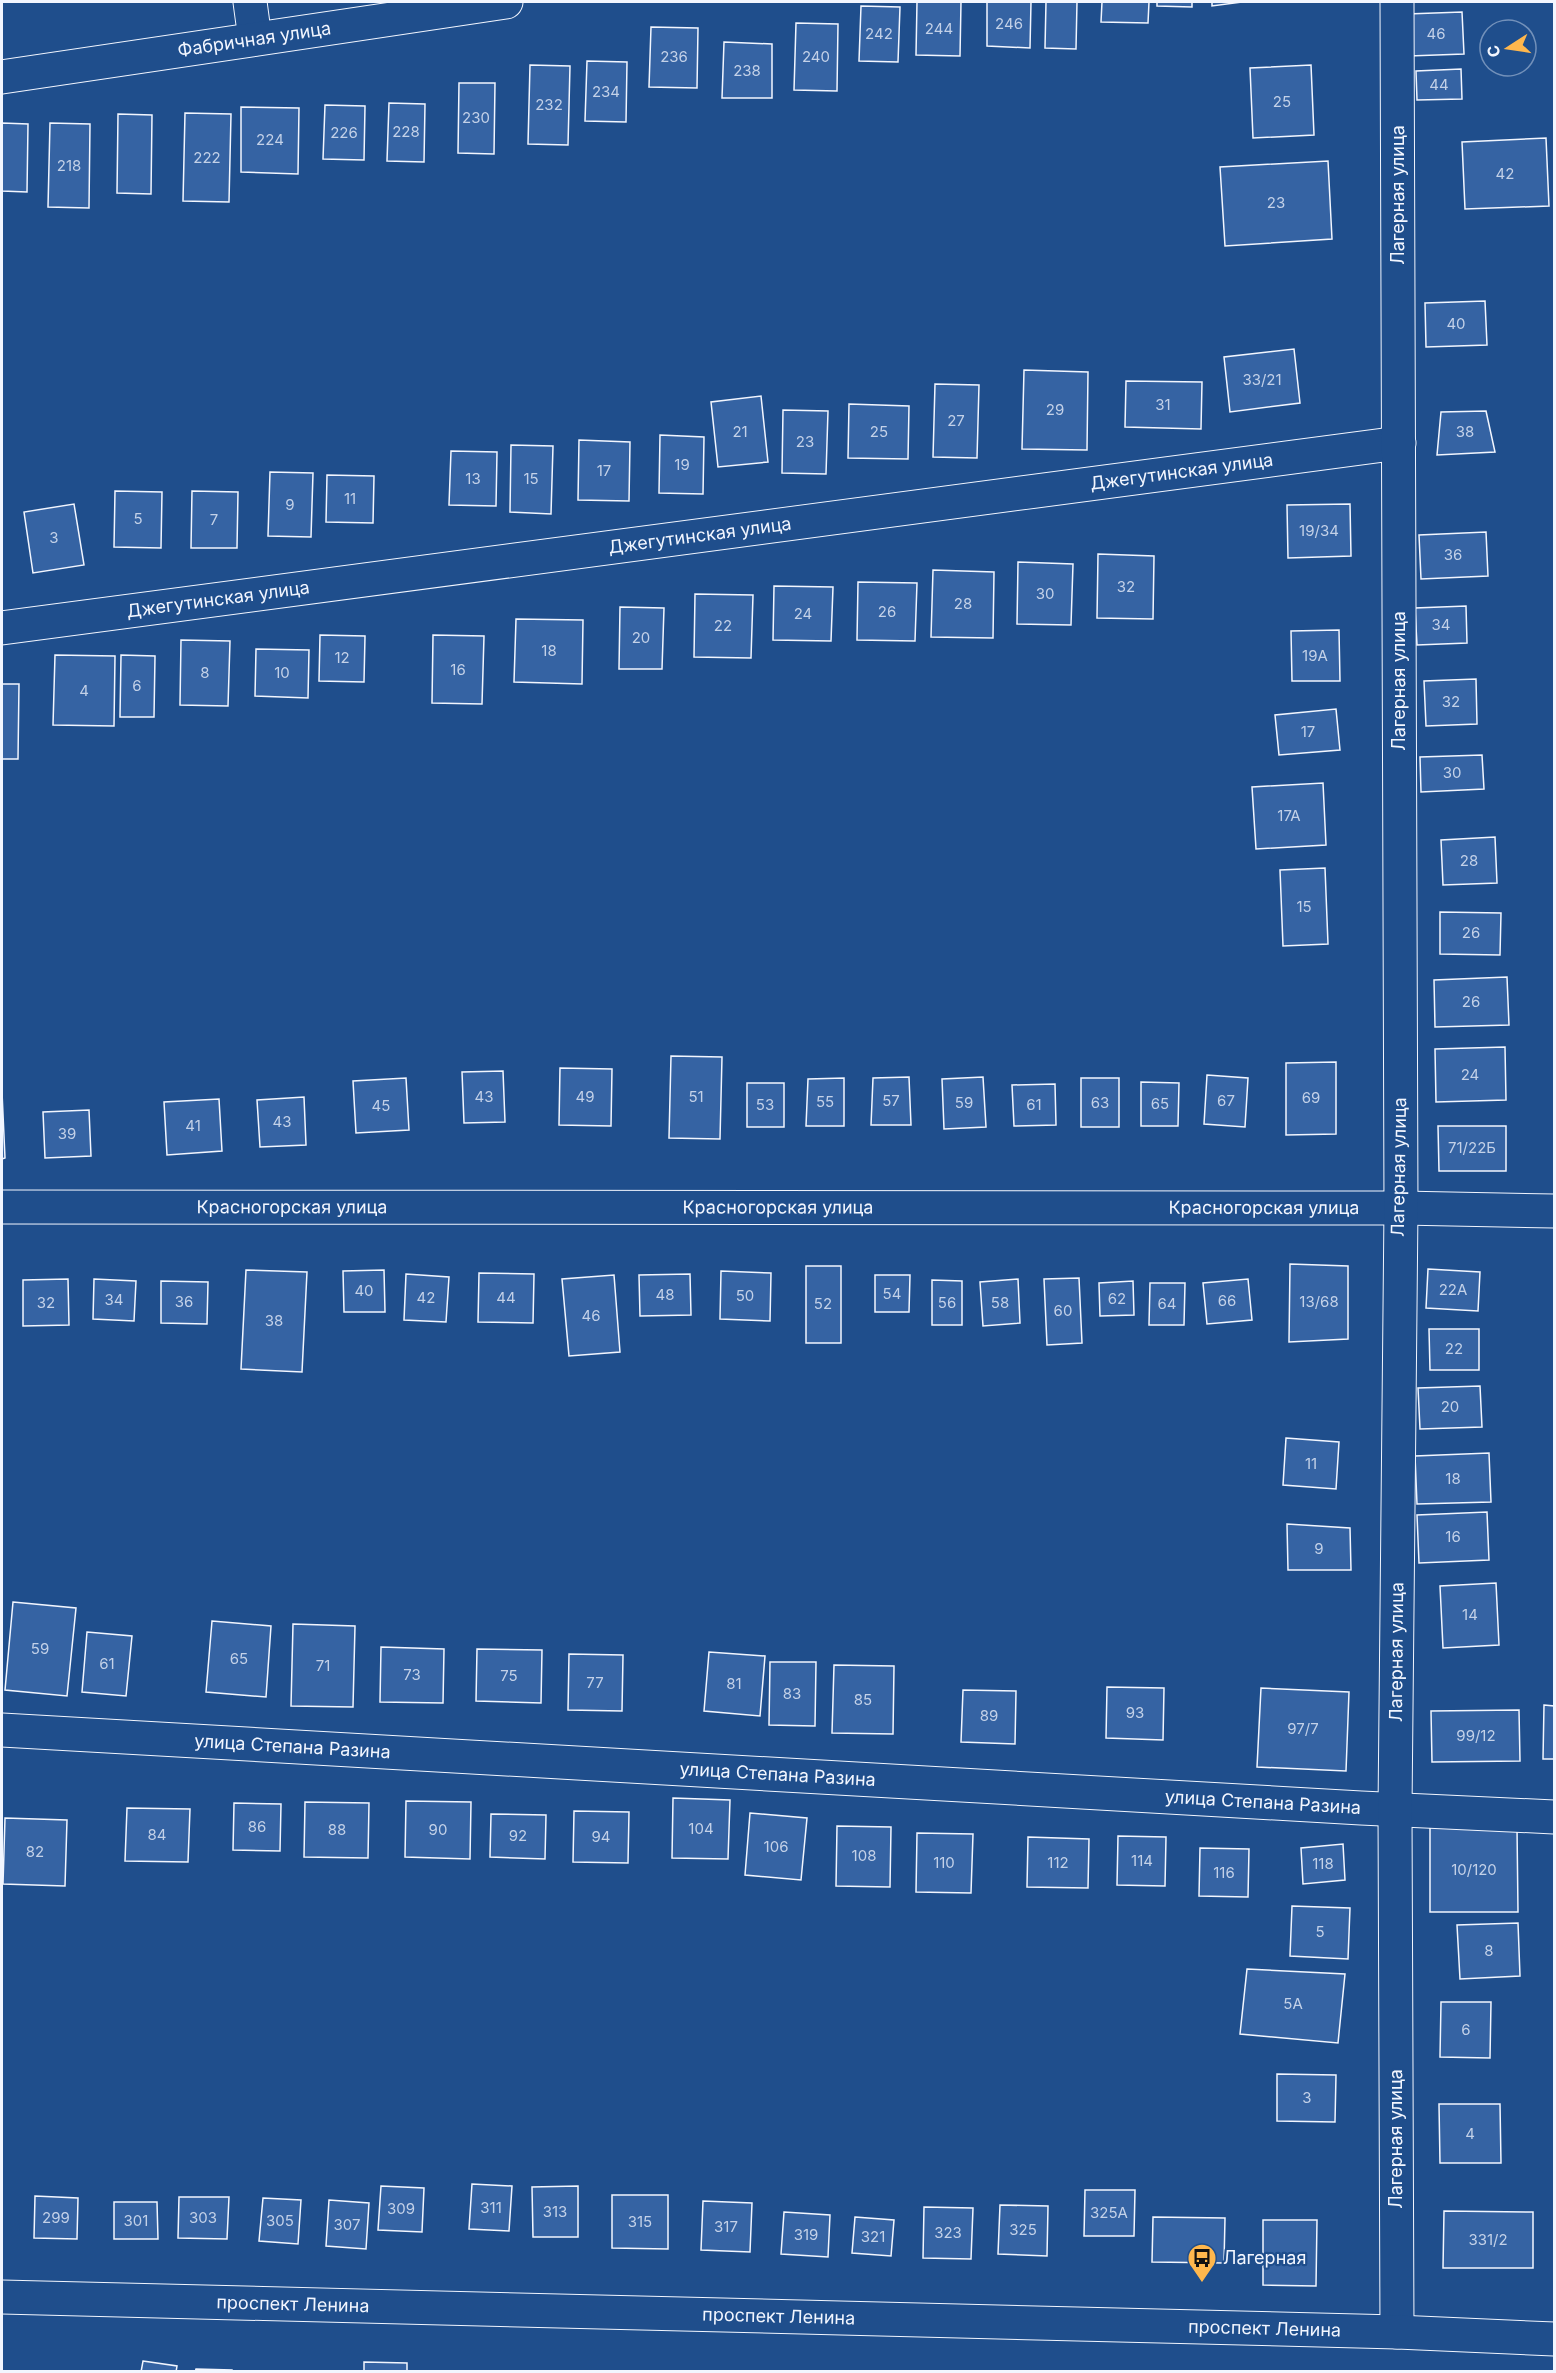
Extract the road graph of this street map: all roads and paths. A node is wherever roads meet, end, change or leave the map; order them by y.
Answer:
1 (250, 2) edge
2 (506, 2) edge
3 (1397, 2) edge
4 (255, 39) junction
5 (2, 77) edge
6 (1399, 443) junction
7 (2, 628) edge
8 (2, 1207) edge
9 (1401, 1208) junction
10 (1554, 1211) edge
11 (2, 1730) edge
12 (1395, 1810) junction
13 (1554, 1817) edge
14 (2, 2298) edge
15 (1397, 2332) junction
16 (1554, 2339) edge

1 - 4 street
2 - 4 street, Фабричная улица
3 - 6 street, Лагерная улица
4 - 5 street, Фабричная улица
6 - 7 street, Джегутинская улица
6 - 9 street, Лагерная улица
8 - 9 street, Красногорская улица
9 - 10 street, Красногорская улица
9 - 12 street, Лагерная улица
11 - 12 street, улица Степана Разина
12 - 13 street, улица Степана Разина
12 - 15 street, Лагерная улица
14 - 15 street, проспект Ленина
15 - 16 street, проспект Ленина

